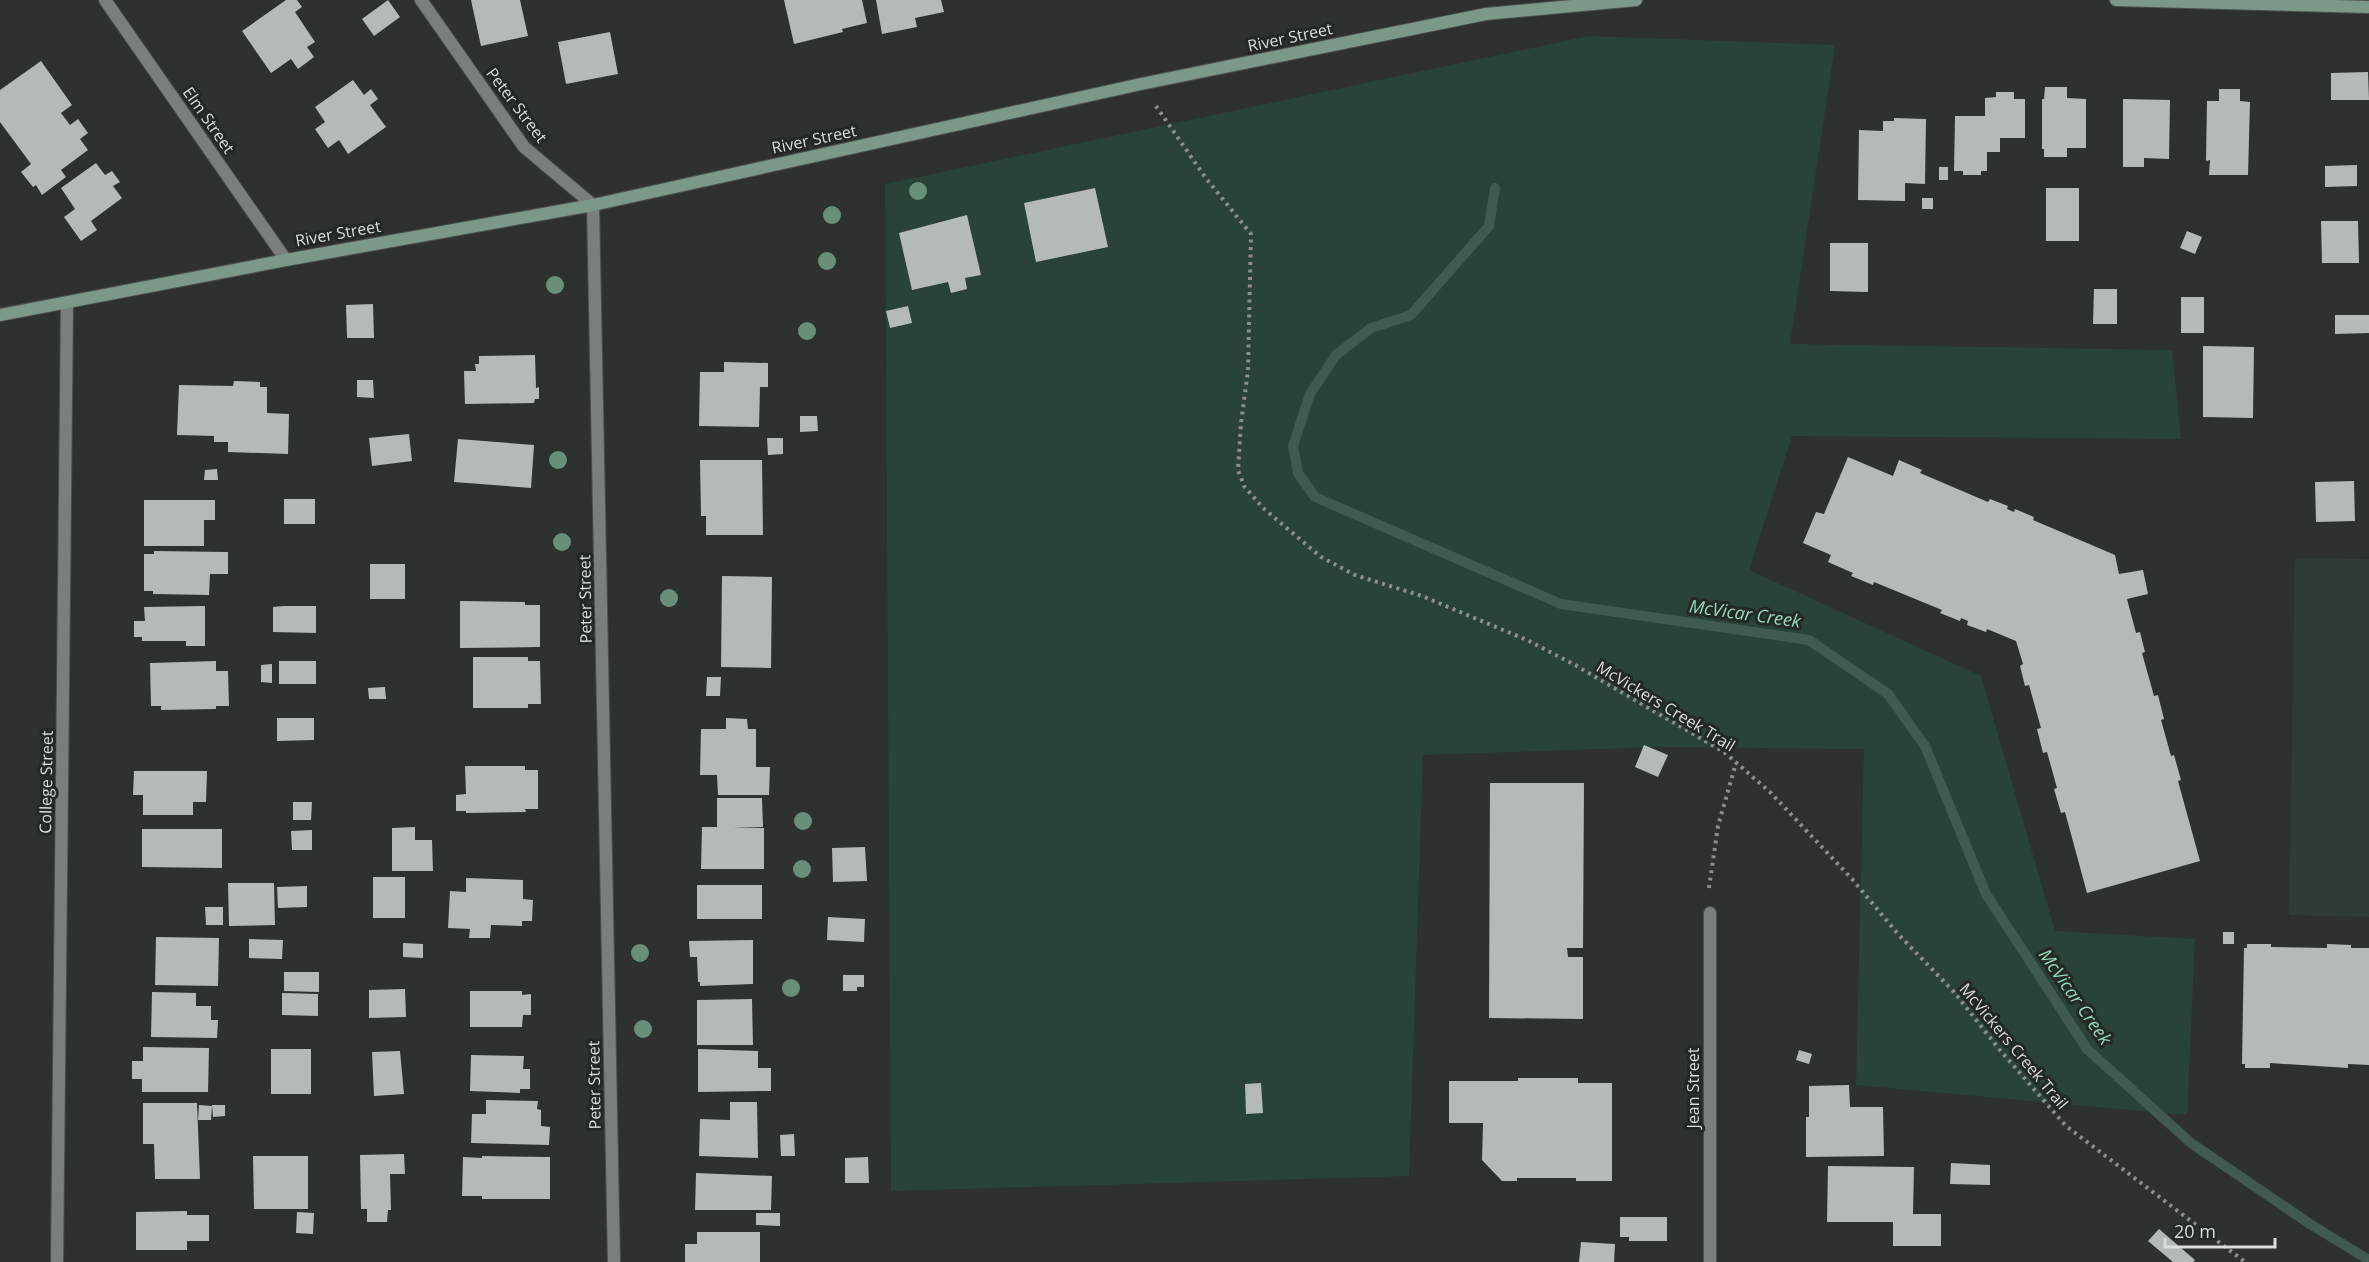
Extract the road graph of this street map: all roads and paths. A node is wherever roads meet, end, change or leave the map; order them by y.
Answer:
1 (105, 0) edge
2 (421, 0) edge
3 (1636, 0) edge
4 (2116, 0) edge
5 (2369, 7) edge
6 (1141, 84) junction
7 (593, 205) junction
8 (286, 260) junction
9 (67, 302) junction
10 (0, 315) edge
11 (1736, 763) junction
12 (1710, 913) joint
13 (57, 1262) edge
14 (614, 1262) edge
15 (1710, 1262) edge
16 (2245, 1262) edge

1 - 8 street, Elm Street
2 - 7 street, Peter Street
3 - 6 main road, River Street
4 - 5 main road
6 - 7 main road, River Street
6 - 11 path, McVickers Creek Trail
7 - 8 main road, River Street
7 - 14 street, Peter Street
8 - 9 main road, River Street
9 - 10 main road, River Street
9 - 13 street, College Street
11 - 12 path
11 - 16 path, McVickers Creek Trail
12 - 15 street, Jean Street

